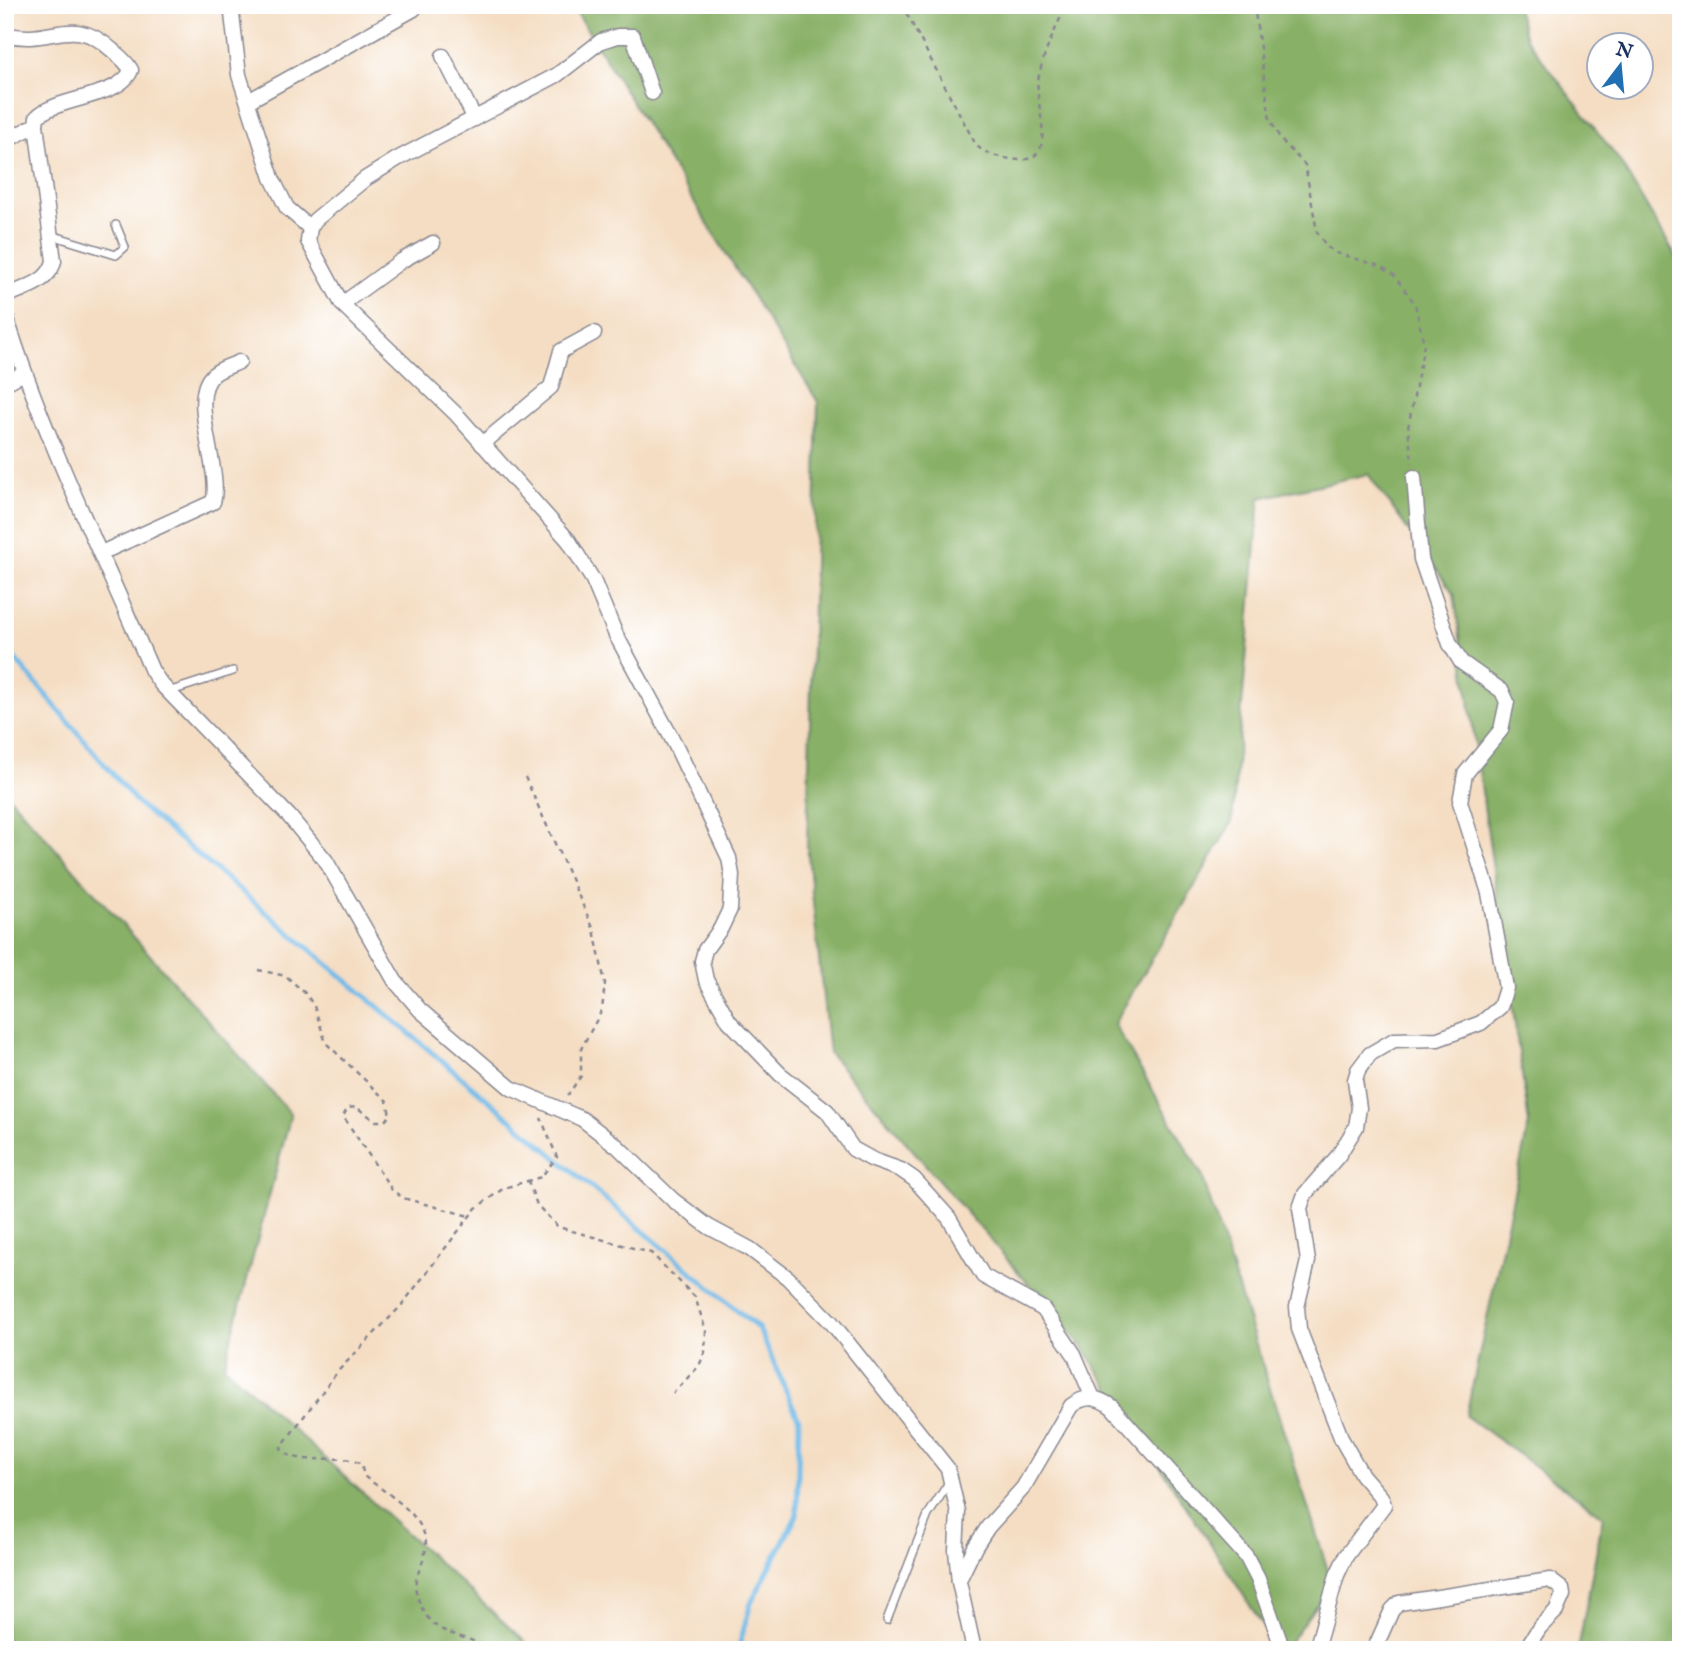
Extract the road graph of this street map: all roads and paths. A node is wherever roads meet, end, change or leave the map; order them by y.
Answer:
1 (231, 5) edge
2 (902, 5) edge
3 (1066, 5) edge
4 (1254, 5) edge
5 (414, 9) dead end
6 (5, 34) edge
7 (443, 56) dead end
8 (652, 93) dead end
9 (250, 100) junction
10 (475, 119) junction
11 (36, 125) junction
12 (5, 141) edge
13 (116, 225) dead end
14 (310, 228) junction
15 (51, 235) junction
16 (433, 243) dead end
17 (5, 296) edge
18 (342, 304) junction
19 (5, 313) edge
20 (594, 333) dead end
21 (239, 362) dead end
22 (24, 373) junction
23 (5, 383) edge
24 (482, 444) junction
25 (1414, 477) joint
26 (101, 553) junction
27 (233, 671) dead end
28 (167, 692) junction
29 (525, 777) dead end
30 (258, 970) dead end
31 (533, 1099) junction
32 (560, 1107) junction
33 (528, 1181) junction
34 (470, 1216) junction
35 (673, 1393) dead end
36 (1093, 1398) junction
37 (952, 1479) junction
38 (959, 1581) junction
39 (887, 1620) dead end
40 (492, 1650) edge
41 (974, 1650) edge
42 (1283, 1650) edge
43 (1316, 1650) edge
44 (1374, 1650) edge
45 (1525, 1650) edge

1 - 9 street
2 - 3 path
4 - 25 path
5 - 9 street
6 - 11 street
7 - 10 street
8 - 10 street
9 - 14 street
10 - 14 street
11 - 12 street
11 - 15 street
13 - 15 lane
14 - 18 street
15 - 17 street
16 - 18 street
18 - 24 street
19 - 22 street
20 - 24 street
21 - 26 street
22 - 23 street
22 - 26 street
24 - 36 street
25 - 43 street
26 - 28 street
27 - 28 lane
28 - 31 street
29 - 32 path
30 - 34 path
31 - 32 street
31 - 33 path
32 - 37 street
33 - 34 path
33 - 35 path
34 - 40 path
36 - 38 street
36 - 42 street
37 - 38 street
37 - 39 lane
38 - 41 street
44 - 45 street

